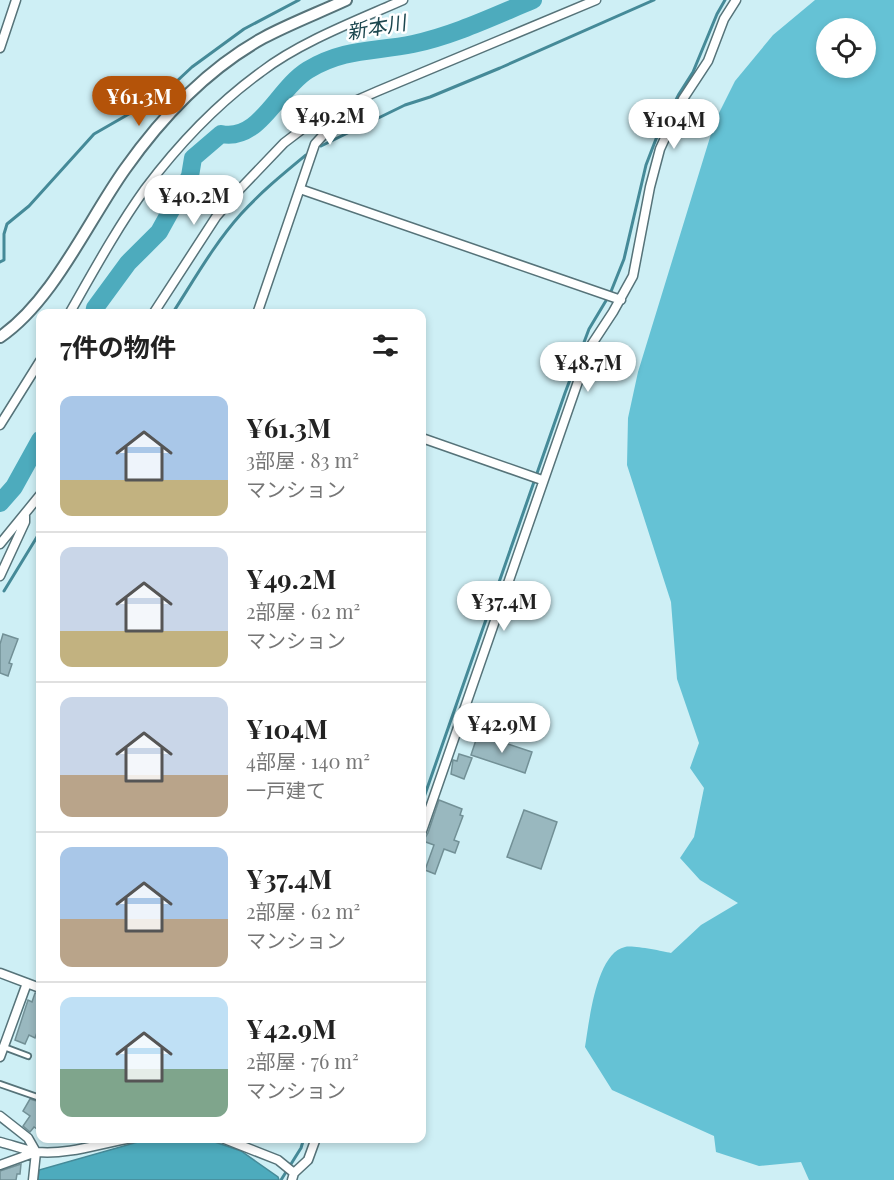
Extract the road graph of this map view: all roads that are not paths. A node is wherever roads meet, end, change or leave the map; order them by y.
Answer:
1 (16, 0) edge
2 (346, 0) edge
3 (403, 0) edge
4 (596, 0) edge
5 (736, 0) edge
6 (0, 48) edge
7 (356, 100) junction
8 (300, 189) junction
9 (621, 300) junction
10 (72, 309) edge
11 (156, 309) edge
12 (259, 309) edge
13 (0, 337) edge
14 (36, 368) edge
15 (0, 425) edge
16 (426, 439) edge
17 (542, 480) junction
18 (36, 501) edge
19 (25, 516) junction
20 (0, 544) edge
21 (0, 576) edge
22 (426, 819) edge
23 (0, 973) edge
24 (27, 983) junction
25 (36, 986) edge
26 (4, 1047) junction
27 (28, 1056) dead end
28 (0, 1057) edge
29 (0, 1084) edge
30 (36, 1097) edge
31 (0, 1116) edge
32 (0, 1142) edge
33 (106, 1143) edge
34 (235, 1143) edge
35 (314, 1143) edge
36 (36, 1152) junction
37 (0, 1165) edge
38 (293, 1176) edge
39 (33, 1180) edge

1 - 6 street
2 - 13 street
3 - 10 street
4 - 7 street
5 - 9 street
7 - 8 street
7 - 11 street
8 - 9 street
8 - 12 street
9 - 17 street
14 - 15 street
16 - 17 street
17 - 22 street
18 - 19 street
19 - 20 street
19 - 21 street
23 - 24 street
24 - 25 street
24 - 26 street
26 - 27 lane
26 - 28 street
29 - 30 lane
31 - 36 street
32 - 36 street
33 - 36 street
34 - 38 street
35 - 38 street
36 - 37 street
36 - 39 street

